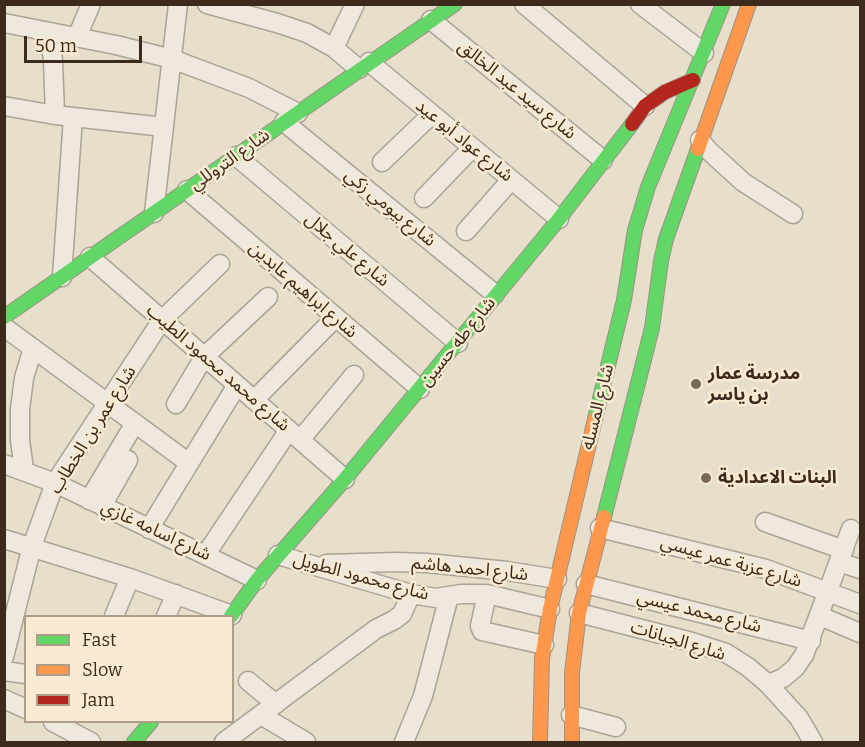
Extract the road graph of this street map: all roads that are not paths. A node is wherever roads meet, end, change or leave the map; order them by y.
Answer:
1 (91, 4) edge
2 (178, 4) edge
3 (207, 4) edge
4 (455, 4) edge
5 (524, 4) edge
6 (640, 4) edge
7 (723, 4) edge
8 (749, 4) edge
9 (354, 5) edge
10 (244, 9) edge
11 (431, 20) junction
12 (4, 23) edge
13 (49, 32) junction
14 (77, 37) junction
15 (334, 48) junction
16 (704, 53) junction
17 (172, 59) junction
18 (364, 66) junction
19 (693, 80) junction
20 (4, 105) edge
21 (645, 105) junction
22 (431, 115) junction
23 (64, 116) junction
24 (291, 118) junction
25 (164, 127) junction
26 (700, 140) junction
27 (472, 148) junction
28 (236, 156) junction
29 (603, 160) junction
30 (382, 162) dead end
31 (511, 180) junction
32 (187, 190) junction
33 (424, 198) dead end
34 (154, 213) junction
35 (793, 214) dead end
36 (559, 219) junction
37 (466, 231) dead end
38 (90, 257) junction
39 (220, 264) dead end
40 (62, 277) junction
41 (495, 294) junction
42 (268, 297) dead end
43 (4, 316) edge
44 (335, 318) junction
45 (162, 320) junction
46 (4, 327) edge
47 (458, 343) junction
48 (33, 348) junction
49 (204, 357) junction
50 (354, 375) dead end
51 (237, 385) junction
52 (420, 389) junction
53 (255, 400) junction
54 (107, 403) junction
55 (176, 404) dead end
56 (135, 423) junction
57 (295, 435) junction
58 (128, 460) dead end
59 (189, 463) junction
60 (4, 464) edge
61 (24, 470) junction
62 (345, 479) junction
63 (55, 483) junction
64 (95, 503) junction
65 (765, 522) dead end
66 (600, 528) junction
67 (149, 529) junction
68 (852, 529) dead end
69 (4, 539) edge
70 (32, 546) junction
71 (206, 554) junction
72 (278, 555) junction
73 (842, 556) junction
74 (310, 564) junction
75 (861, 570) edge
76 (130, 578) junction
77 (557, 579) junction
78 (257, 580) junction
79 (586, 584) junction
80 (829, 591) junction
81 (176, 594) junction
82 (411, 594) junction
83 (487, 594) junction
84 (449, 596) junction
85 (861, 604) edge
86 (550, 609) junction
87 (579, 613) junction
88 (114, 615) edge
89 (166, 615) edge
90 (229, 615) edge
91 (233, 615) edge
92 (15, 616) edge
93 (820, 616) junction
94 (861, 633) edge
95 (811, 640) junction
96 (544, 645) junction
97 (4, 657) edge
98 (4, 671) edge
99 (24, 674) edge
100 (248, 681) dead end
101 (768, 684) junction
102 (4, 699) edge
103 (276, 704) junction
104 (24, 708) edge
105 (261, 715) junction
106 (571, 715) junction
107 (55, 723) edge
108 (146, 723) edge
109 (616, 727) dead end
110 (246, 736) edge
111 (91, 742) edge
112 (134, 742) edge
113 (224, 742) edge
114 (306, 742) edge
115 (404, 742) edge
116 (540, 742) edge
117 (572, 742) edge
118 (813, 742) edge

1 - 14 street
2 - 17 street
3 - 10 street, شارع عواد أبو عيد
4 - 11 main road, شارع التروللي
5 - 21 street
6 - 16 street
7 - 16 main road, شارع المسله
8 - 26 main road, شارع المسله
9 - 15 street
10 - 15 street, شارع عواد أبو عيد
11 - 18 main road, شارع التروللي
11 - 29 street, شارع سيد عبد الخالق
12 - 13 street, شارع بيومي زكي
13 - 14 street, شارع بيومي زكي
13 - 23 street
14 - 17 street, شارع بيومي زكي
15 - 18 street, شارع عواد أبو عيد
16 - 19 main road, شارع المسله
17 - 24 street, شارع بيومي زكي
17 - 25 street
18 - 22 street, شارع عواد أبو عيد
18 - 24 main road, شارع التروللي
19 - 21 main road, شارع طه حسين
19 - 77 main road, شارع المسله
20 - 23 street
21 - 29 main road, شارع طه حسين
22 - 27 street, شارع عواد أبو عيد
22 - 30 street
23 - 25 street
23 - 40 street
24 - 28 main road, شارع التروللي
24 - 41 street, شارع بيومي زكي
25 - 34 street
26 - 35 street
26 - 66 main road, شارع المسله
27 - 31 street, شارع عواد أبو عيد
27 - 33 street
28 - 32 main road, شارع التروللي
28 - 47 street, شارع علي جلال
29 - 36 main road, شارع طه حسين
31 - 36 street, شارع عواد أبو عيد
31 - 37 street
32 - 34 main road, شارع التروللي
32 - 44 street, شارع ابراهيم عابدين
34 - 38 main road, شارع التروللي
36 - 41 main road, شارع طه حسين
38 - 40 main road, شارع التروللي
38 - 45 street, شارع محمد محمود الطيب
39 - 45 street, شارع عمر بن الخطاب
40 - 43 main road, شارع التروللي
41 - 47 main road, شارع طه حسين
42 - 49 street
44 - 52 street, شارع ابراهيم عابدين
44 - 53 street
45 - 49 street, شارع محمد محمود الطيب
45 - 54 street, شارع عمر بن الخطاب
46 - 48 street
47 - 52 main road, شارع طه حسين
48 - 54 street
48 - 61 street
49 - 51 street, شارع محمد محمود الطيب
49 - 55 street
50 - 57 street
51 - 53 street, شارع محمد محمود الطيب
51 - 59 street
52 - 62 main road, شارع طه حسين
53 - 57 street, شارع محمد محمود الطيب
54 - 56 street
54 - 63 street, شارع عمر بن الخطاب
56 - 59 street
56 - 64 street
57 - 62 street, شارع محمد محمود الطيب
57 - 71 street
58 - 64 street
59 - 67 street
60 - 61 street, شارع اسامه غازي
61 - 63 street, شارع اسامه غازي
62 - 72 main road, شارع طه حسين
63 - 64 street, شارع اسامه غازي
63 - 70 street, شارع عمر بن الخطاب
64 - 67 street, شارع اسامه غازي
65 - 73 street
66 - 79 main road, شارع المسله
66 - 80 street, شارع عزبة عمر عيسي
67 - 71 street, شارع اسامه غازي
68 - 73 street
69 - 70 street
70 - 76 street
70 - 92 street, شارع عمر بن الخطاب
71 - 78 street, شارع اسامه غازي
72 - 74 street, شارع محمود الطويل
72 - 78 main road, شارع طه حسين
73 - 75 street
73 - 80 street
74 - 77 street, شارع احمد هاشم
74 - 82 street, شارع محمود الطويل
76 - 81 street
76 - 88 street
77 - 86 main road, شارع المسله
78 - 91 main road, شارع طه حسين
79 - 87 main road, شارع المسله
79 - 95 street, شارع محمد عيسي
80 - 85 street, شارع عزبة عمر عيسي
80 - 93 street
81 - 89 street
81 - 90 street
82 - 84 street, شارع محمود الطويل
82 - 103 street
83 - 84 street, شارع محمود الطويل
83 - 86 street, شارع محمود الطويل
83 - 96 street
84 - 115 street
86 - 96 main road, شارع المسله
87 - 101 street, شارع الجبانات
87 - 106 main road, شارع المسله
92 - 97 street, شارع عمر بن الخطاب
93 - 94 street
93 - 95 street
95 - 101 street
96 - 116 main road, شارع المسله
98 - 99 street
100 - 103 street
101 - 118 street, شارع الجبانات
102 - 104 street
103 - 105 street
105 - 110 street
105 - 114 street
106 - 109 street
106 - 117 main road, شارع المسله
107 - 111 street
108 - 112 main road
110 - 113 street

